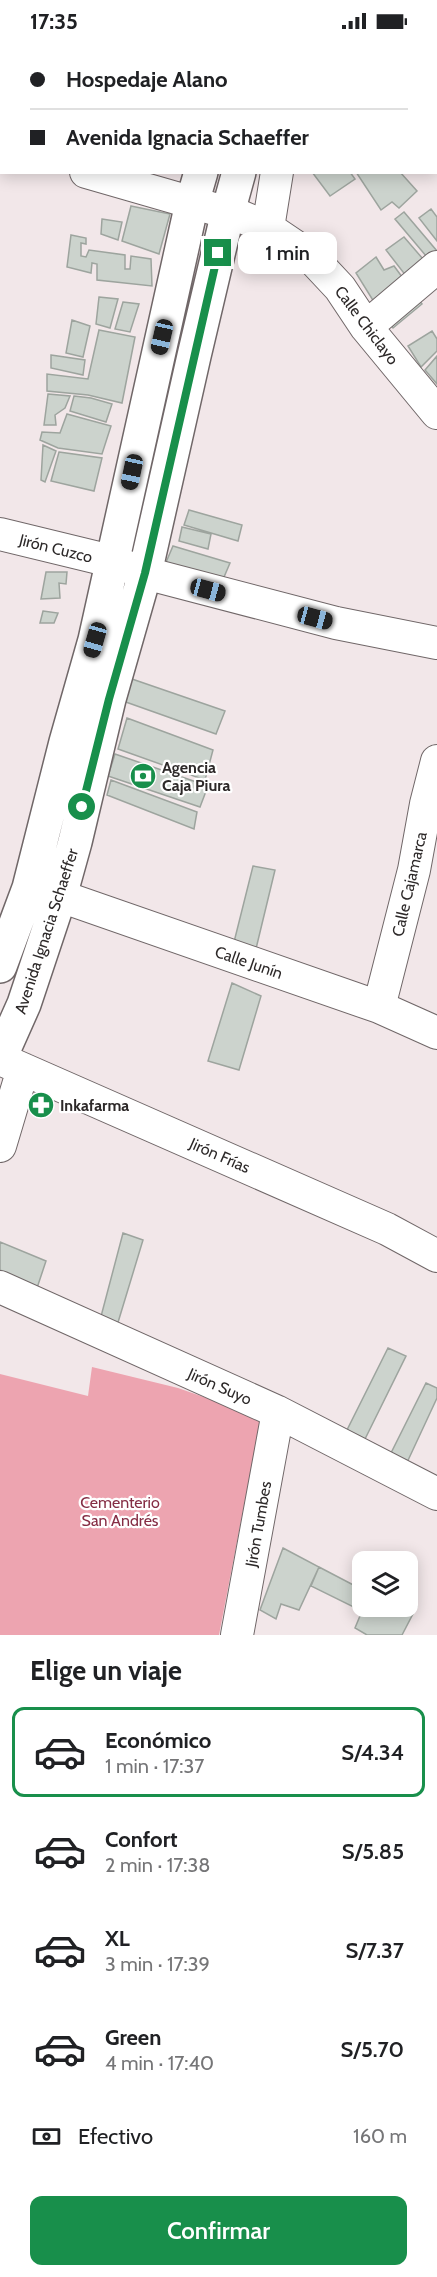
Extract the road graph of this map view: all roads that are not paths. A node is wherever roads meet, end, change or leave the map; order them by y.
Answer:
1 (100, 174) edge
2 (238, 174) edge
3 (277, 174) edge
4 (196, 188) edge
5 (228, 212) junction
6 (268, 228) junction
7 (437, 267) edge
8 (366, 327) junction
9 (437, 413) edge
10 (0, 534) edge
11 (111, 561) junction
12 (145, 573) junction
13 (437, 643) edge
14 (437, 761) edge
15 (426, 873) edge
16 (60, 897) junction
17 (0, 966) edge
18 (380, 1007) junction
19 (437, 1033) edge
20 (8, 1062) edge
21 (0, 1146) edge
22 (437, 1256) edge
23 (0, 1287) edge
24 (278, 1412) junction
25 (437, 1494) edge
26 (237, 1635) edge

1 - 4 street, Calle Chiclayo
2 - 5 main road, Avenida Ignacia Schaeffer
3 - 6 street
4 - 5 street, Calle Chiclayo
4 - 11 main road, Avenida Ignacia Schaeffer
5 - 6 street, Calle Chiclayo
5 - 12 main road, Avenida Ignacia Schaeffer
6 - 8 street, Calle Chiclayo
7 - 8 street
8 - 9 street, Calle Chiclayo
10 - 11 street, Jirón Cuzco
11 - 12 street, Jirón Cuzco
11 - 17 main road, Avenida Ignacia Schaeffer
12 - 13 street, Jirón Cuzco
12 - 16 main road, Avenida Ignacia Schaeffer
14 - 15 street, Calle Cajamarca
15 - 18 street, Calle Cajamarca
16 - 18 street, Calle Junín
16 - 20 main road, Avenida Ignacia Schaeffer
18 - 19 street, Calle Junín
20 - 21 street
20 - 22 street, Jirón Frías
23 - 24 street, Jirón Suyo
24 - 25 street, Jirón Suyo
24 - 26 street, Jirón Tumbes

